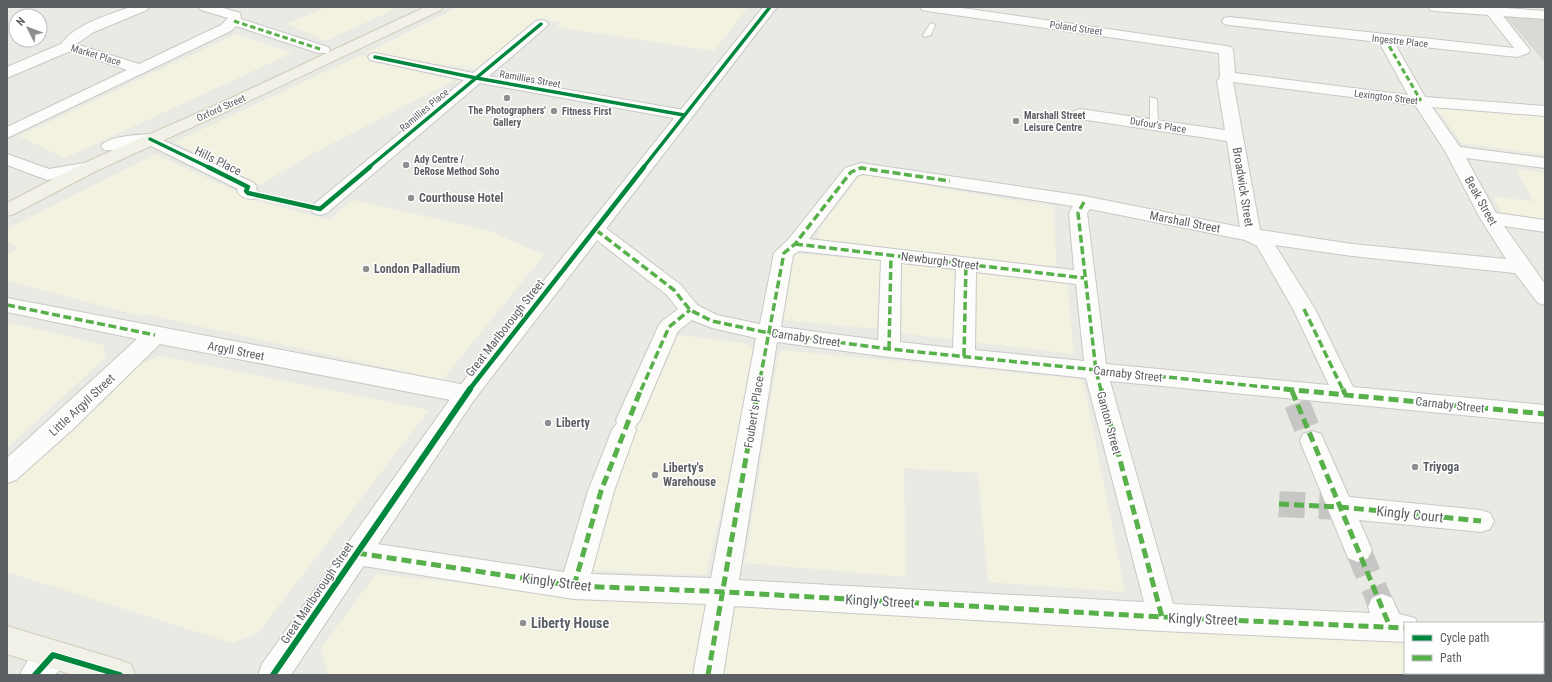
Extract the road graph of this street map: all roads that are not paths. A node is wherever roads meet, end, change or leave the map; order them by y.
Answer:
1 (142, 7) edge
2 (206, 7) edge
3 (418, 7) edge
4 (436, 7) edge
5 (770, 7) edge
6 (1435, 7) edge
7 (934, 10) edge
8 (1493, 12) junction
9 (1545, 15) edge
10 (234, 21) junction
11 (541, 24) dead end
12 (932, 25) dead end
13 (1228, 30) edge
14 (927, 36) dead end
15 (1385, 39) junction
16 (66, 47) junction
17 (323, 50) junction
18 (346, 50) junction
19 (375, 57) dead end
20 (139, 69) junction
21 (7, 73) edge
22 (1228, 77) junction
23 (476, 78) junction
24 (1153, 100) dead end
25 (1421, 101) junction
26 (1545, 111) edge
27 (684, 114) junction
28 (1080, 114) dead end
29 (1154, 125) junction
30 (7, 133) edge
31 (1235, 137) junction
32 (150, 139) junction
33 (110, 146) junction
34 (1454, 151) junction
35 (7, 159) edge
36 (1545, 163) edge
37 (90, 167) junction
38 (851, 172) joint
39 (47, 175) junction
40 (7, 194) edge
41 (251, 194) dead end
42 (1084, 202) junction
43 (320, 209) dead end
44 (7, 210) edge
45 (1489, 218) junction
46 (1545, 226) edge
47 (596, 230) junction
48 (1251, 235) junction
49 (795, 244) junction
50 (891, 255) junction
51 (966, 264) junction
52 (1522, 267) junction
53 (1084, 278) junction
54 (1545, 298) edge
55 (7, 305) edge
56 (690, 310) junction
57 (768, 333) junction
58 (155, 335) junction
59 (889, 349) junction
60 (964, 356) junction
61 (1096, 371) junction
62 (466, 394) junction
63 (1345, 394) junction
64 (1545, 414) edge
65 (1312, 441) tunnel mouth
66 (7, 473) edge
67 (1340, 507) junction
68 (1481, 521) dead end
69 (1358, 550) tunnel mouth
70 (357, 553) junction
71 (574, 586) junction
72 (723, 592) junction
73 (1162, 617) junction
74 (1392, 620) edge
75 (7, 640) edge
76 (44, 665) edge
77 (120, 675) edge
78 (273, 675) edge
79 (708, 675) edge

1 - 16 street, Market Place
2 - 10 street
3 - 17 main road, Oxford Street
4 - 18 main road, Oxford Street
5 - 27 street, Great Marlborough Street
6 - 8 street
7 - 13 street, Poland Street
8 - 9 street
8 - 15 street, Ingestre Place
10 - 17 street
10 - 20 street, Market Place
11 - 23 street, Ramillies Place
12 - 14 lane
13 - 15 street, Ingestre Place
13 - 22 street, Broadwick Street
15 - 25 street, Beak Street
16 - 20 street, Market Place
16 - 21 street
17 - 18 lane
17 - 33 main road, Oxford Street
18 - 32 main road, Oxford Street
19 - 23 street, Ramillies Street
20 - 30 street, Market Place
22 - 25 street, Lexington Street
22 - 31 street, Broadwick Street
23 - 27 street, Ramillies Street
23 - 43 street, Ramillies Place
24 - 29 lane
25 - 26 street, Lexington Street
25 - 34 street, Beak Street
27 - 47 street, Great Marlborough Street
28 - 29 street, Dufour's Place
29 - 31 street, Dufour's Place
31 - 48 street, Broadwick Street
32 - 33 street, Hills Place
32 - 37 main road, Oxford Street
32 - 41 street, Hills Place
33 - 39 main road, Oxford Street
34 - 36 street
34 - 45 street, Beak Street
35 - 39 street
37 - 39 street
37 - 44 main road, Oxford Street
38 - 42 street, Marshall Street
38 - 49 street, Foubert's Place
39 - 40 main road, Oxford Street
42 - 48 street, Marshall Street
42 - 53 street, Ganton Street
45 - 46 street
45 - 52 street, Beak Street
47 - 56 street
47 - 62 street, Great Marlborough Street
48 - 52 street, Marshall Street
48 - 63 street, Broadwick Street
49 - 50 street, Newburgh Street
49 - 57 street, Foubert's Place
50 - 51 street, Newburgh Street
50 - 59 street
51 - 53 street, Newburgh Street
51 - 60 street
52 - 54 street, Beak Street
53 - 61 street, Ganton Street
55 - 58 street, Argyll Street
56 - 57 street, Carnaby Street
56 - 71 street
57 - 59 street, Carnaby Street
57 - 72 street, Foubert's Place
58 - 62 street, Argyll Street
58 - 66 street, Little Argyll Street
59 - 60 street, Carnaby Street
60 - 61 street, Carnaby Street
61 - 63 street, Carnaby Street
61 - 73 street, Ganton Street
62 - 70 street, Great Marlborough Street
63 - 64 street, Carnaby Street
65 - 67 street
67 - 68 street, Kingly Court
67 - 69 street
70 - 71 street, Kingly Street
70 - 78 street, Great Marlborough Street
71 - 72 street, Kingly Street
72 - 73 street, Kingly Street
72 - 79 street, Foubert's Place
73 - 74 street, Kingly Street
75 - 76 main road
76 - 77 main road

